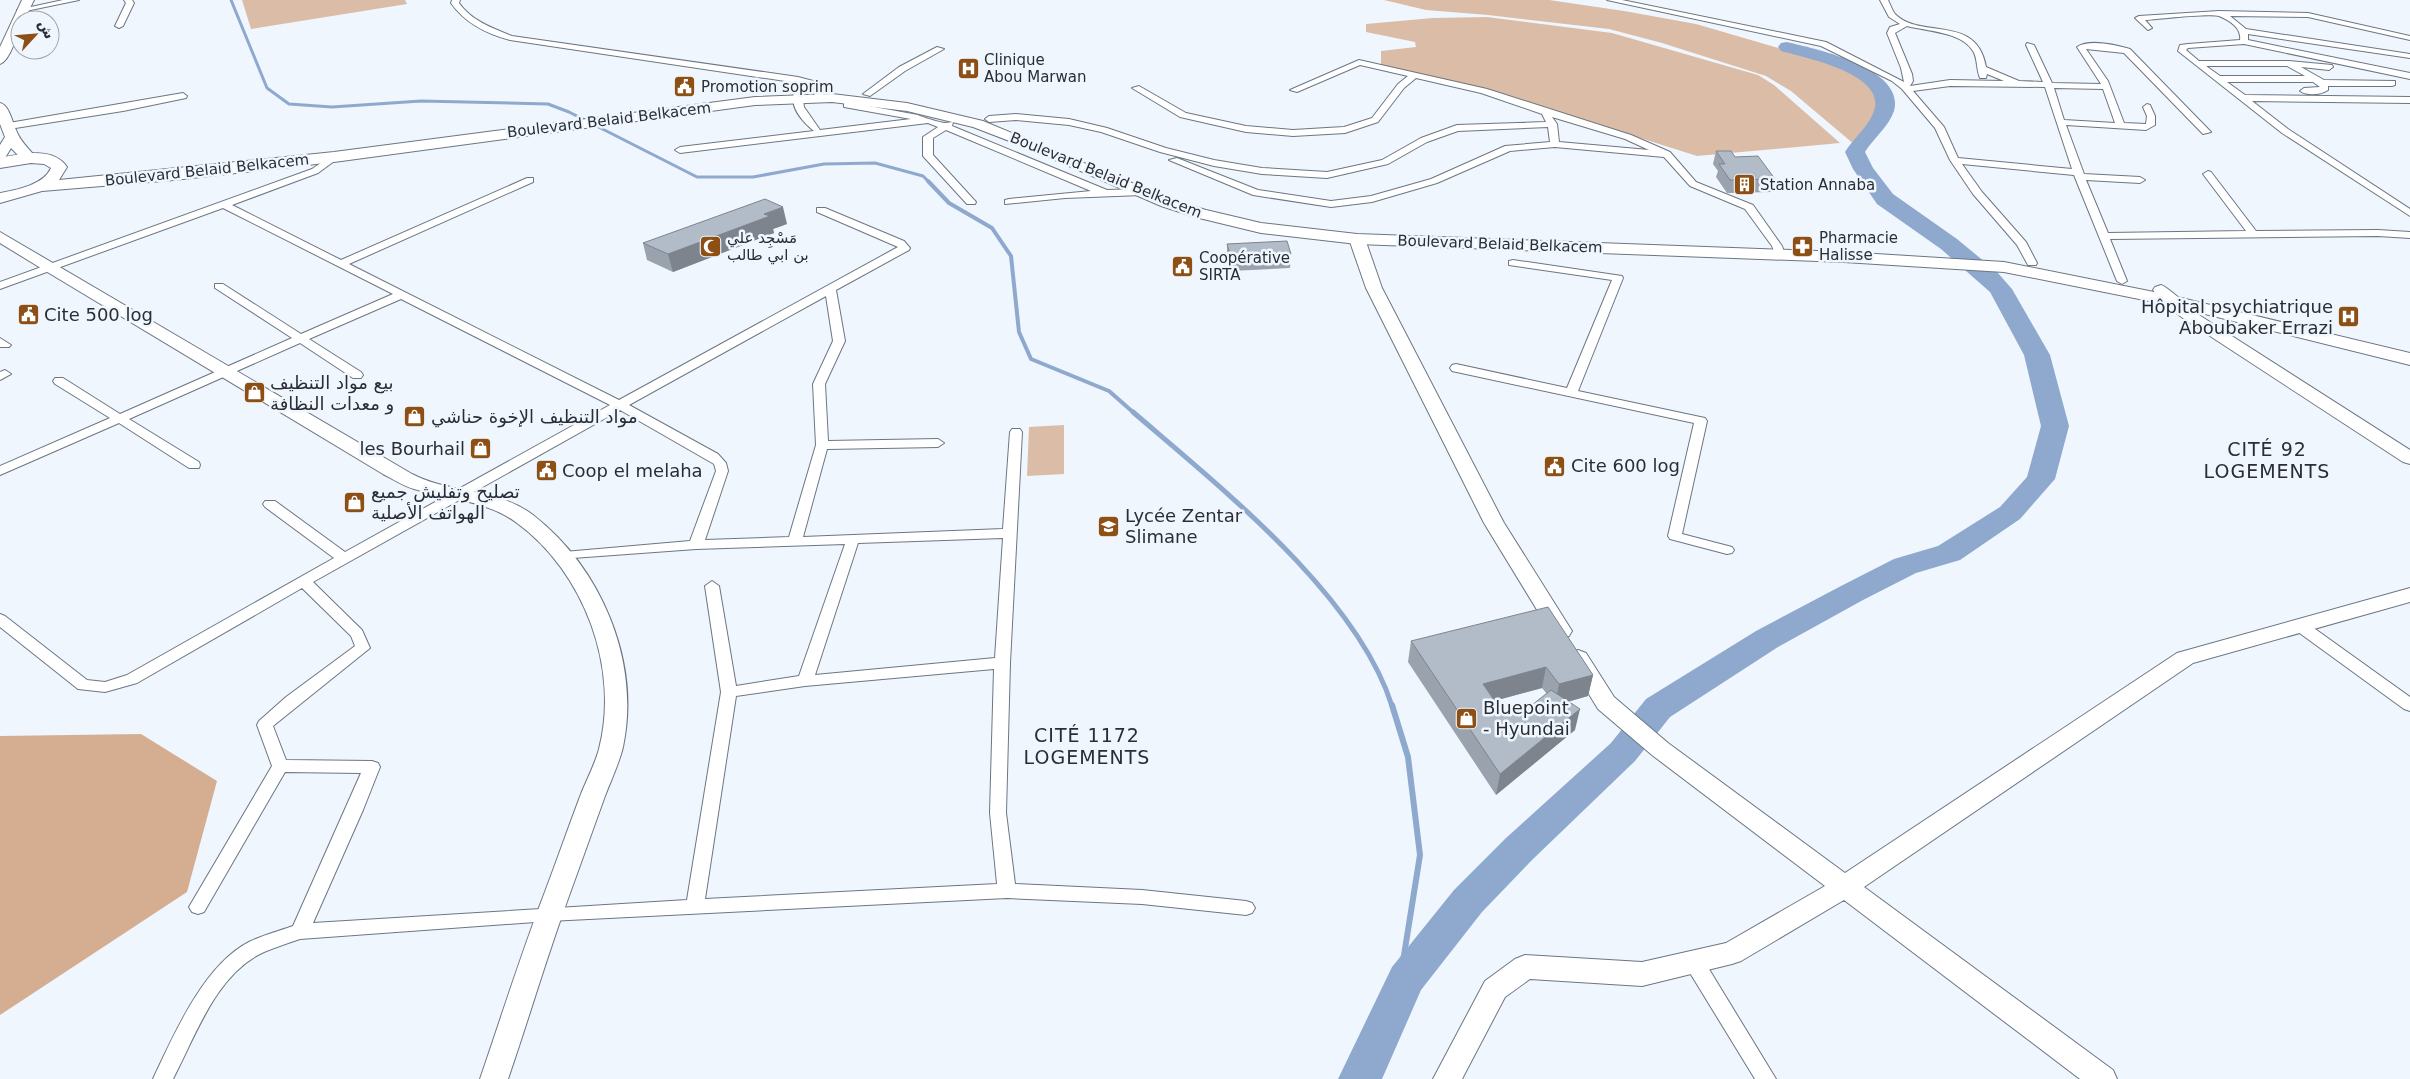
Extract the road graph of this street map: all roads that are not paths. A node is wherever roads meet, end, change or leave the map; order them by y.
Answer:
1 (76, 0) edge
2 (128, 0) edge
3 (456, 0) edge
4 (1611, 0) edge
5 (1884, 0) edge
6 (1648, 4) edge
7 (25, 5) edge
8 (2219, 13) junction
9 (1906, 24) junction
10 (119, 26) dead end
11 (2148, 28) dead end
12 (2243, 31) junction
13 (2410, 38) edge
14 (2244, 42) junction
15 (2030, 44) dead end
16 (4, 47) edge
17 (940, 49) dead end
18 (2410, 56) edge
19 (0, 60) edge
20 (2198, 63) junction
21 (2251, 64) junction
22 (2289, 64) junction
23 (2329, 67) dead end
24 (1981, 68) junction
25 (1414, 75) junction
26 (2410, 76) edge
27 (2218, 79) junction
28 (2274, 79) junction
29 (2319, 81) junction
30 (1984, 82) junction
31 (2392, 83) dead end
32 (2018, 84) junction
33 (2049, 86) junction
34 (2106, 87) junction
35 (1136, 88) dead end
36 (1906, 88) junction
37 (2231, 89) junction
38 (1294, 90) dead end
39 (2291, 91) junction
40 (820, 94) junction
41 (867, 94) junction
42 (797, 95) junction
43 (183, 96) dead end
44 (2242, 98) junction
45 (2410, 100) edge
46 (2147, 107) dead end
47 (0, 109) edge
48 (1545, 112) junction
49 (850, 114) junction
50 (989, 119) junction
51 (928, 120) junction
52 (960, 120) junction
53 (2060, 122) junction
54 (563, 123) junction
55 (1552, 124) junction
56 (2117, 126) junction
57 (943, 127) junction
58 (816, 129) dead end
59 (10, 132) junction
60 (2206, 132) dead end
61 (1555, 144) junction
62 (680, 150) dead end
63 (1163, 150) junction
64 (1667, 154) junction
65 (0, 155) edge
66 (334, 157) junction
67 (30, 159) junction
68 (1955, 160) junction
69 (0, 163) edge
70 (59, 171) junction
71 (2079, 174) junction
72 (2208, 174) dead end
73 (530, 180) dead end
74 (2140, 180) dead end
75 (38, 187) junction
76 (1142, 192) junction
77 (1107, 194) junction
78 (2, 199) edge
79 (971, 202) dead end
80 (1009, 202) dead end
81 (225, 205) junction
82 (821, 210) dead end
83 (2410, 213) edge
84 (2254, 235) junction
85 (2410, 235) edge
86 (0, 236) edge
87 (2104, 236) junction
88 (1357, 239) junction
89 (1779, 250) junction
90 (1965, 257) junction
91 (1513, 263) dead end
92 (2032, 263) junction
93 (340, 264) junction
94 (49, 267) junction
95 (2122, 281) junction
96 (0, 286) edge
97 (219, 286) dead end
98 (831, 290) junction
99 (400, 295) junction
100 (2165, 295) junction
101 (301, 338) junction
102 (2410, 349) edge
103 (2410, 359) edge
104 (1456, 368) dead end
105 (226, 372) junction
106 (357, 375) dead end
107 (59, 381) dead end
108 (1572, 392) junction
109 (620, 405) junction
110 (119, 418) junction
111 (1016, 432) dead end
112 (938, 443) dead end
113 (822, 445) junction
114 (2410, 458) edge
115 (194, 465) dead end
116 (0, 471) edge
117 (457, 494) junction
118 (270, 504) dead end
119 (1010, 533) junction
120 (853, 539) junction
121 (795, 541) junction
122 (696, 545) junction
123 (1727, 550) dead end
124 (564, 556) junction
125 (344, 558) junction
126 (303, 581) junction
127 (712, 586) dead end
128 (2410, 595) edge
129 (0, 619) edge
130 (2299, 626) junction
131 (1002, 663) junction
132 (805, 681) junction
133 (729, 692) junction
134 (2410, 704) edge
135 (280, 766) junction
136 (1846, 886) junction
137 (1007, 891) junction
138 (198, 907) dead end
139 (695, 907) junction
140 (1246, 908) dead end
141 (549, 914) junction
142 (300, 931) junction
143 (1694, 962) junction
144 (163, 1079) edge
145 (494, 1079) edge
146 (1447, 1079) edge
147 (1766, 1079) edge
148 (2103, 1079) edge

1 - 7 street
2 - 10 street
3 - 40 street
4 - 6 street
5 - 9 street
6 - 36 street
7 - 16 street
8 - 11 street
8 - 12 street
8 - 13 street
9 - 24 street
9 - 36 street
12 - 14 street
12 - 18 street
14 - 20 street
14 - 26 street
15 - 33 street
16 - 19 street
17 - 41 street
20 - 21 street
20 - 27 street
21 - 22 street
21 - 28 street
22 - 23 street
22 - 29 street
24 - 30 street
24 - 32 street
25 - 35 street
25 - 38 street
25 - 48 street
27 - 28 street
27 - 37 street
28 - 29 street
28 - 39 street
29 - 31 street
29 - 39 street
30 - 32 street
30 - 36 street
32 - 33 street
33 - 34 street
33 - 53 street
34 - 56 street
34 - 60 street
36 - 68 street
37 - 39 street
37 - 44 street
40 - 41 main road, Boulevard Belaid Belkacem
40 - 42 main road, Boulevard Belaid Belkacem
40 - 49 main road, Boulevard Belaid Belkacem
41 - 50 main road, Boulevard Belaid Belkacem
42 - 54 main road, Boulevard Belaid Belkacem
42 - 58 street
43 - 59 street
44 - 45 street
44 - 83 street
46 - 56 street
47 - 59 street
48 - 55 street
48 - 64 street
49 - 51 street
49 - 51 street
49 - 52 main road, Boulevard Belaid Belkacem
49 - 62 street
50 - 63 street
50 - 89 main road, Boulevard Belaid Belkacem
51 - 57 street
52 - 57 street
52 - 76 main road, Boulevard Belaid Belkacem
53 - 56 street
53 - 71 street
54 - 66 main road, Boulevard Belaid Belkacem
54 - 70 main road, Boulevard Belaid Belkacem
55 - 61 street
55 - 63 street
57 - 77 street
57 - 79 street
59 - 65 street
59 - 67 street
61 - 63 street
61 - 64 street
64 - 89 street
66 - 75 main road, Boulevard Belaid Belkacem
66 - 81 street
67 - 69 main road
67 - 70 main road
68 - 71 street
68 - 92 street
70 - 75 main road
71 - 74 street
71 - 87 street
72 - 84 street
73 - 93 street
75 - 78 main road
76 - 77 street
76 - 88 main road, Boulevard Belaid Belkacem
77 - 80 street
81 - 93 street
81 - 94 street
82 - 98 street
84 - 85 street
84 - 87 street
86 - 94 street
87 - 95 street
88 - 89 main road, Boulevard Belaid Belkacem
88 - 136 street
89 - 90 main road, Boulevard Belaid Belkacem
90 - 92 main road, Boulevard Belaid Belkacem
90 - 100 main road, Boulevard Belaid Belkacem
91 - 108 street
92 - 95 main road, Boulevard Belaid Belkacem
93 - 99 street
94 - 96 street
94 - 105 street
95 - 100 main road, Boulevard Belaid Belkacem
97 - 101 street
98 - 109 street
98 - 113 street
99 - 101 street
99 - 109 street
100 - 102 main road, Boulevard Belaid Belkacem
100 - 103 main road, Boulevard Belaid Belkacem
100 - 114 street
101 - 105 street
101 - 106 street
104 - 108 street
105 - 110 street
105 - 117 street
107 - 110 street
108 - 123 street
109 - 117 street
109 - 122 street
110 - 115 street
110 - 116 street
111 - 119 street
112 - 113 street
113 - 121 street
117 - 124 street
117 - 125 street
118 - 125 street
119 - 120 street
119 - 131 street
120 - 121 street
120 - 132 street
121 - 122 street
122 - 124 street
124 - 141 street
125 - 126 street
126 - 129 street
126 - 135 street
127 - 133 street
128 - 130 street
130 - 134 street
130 - 136 street
131 - 132 street
131 - 137 street
132 - 133 street
133 - 139 street
135 - 138 street
135 - 142 street
136 - 143 street
136 - 148 street
137 - 139 street
137 - 140 street
139 - 141 street
141 - 142 street
141 - 145 street
142 - 144 street
143 - 146 street
143 - 147 street

